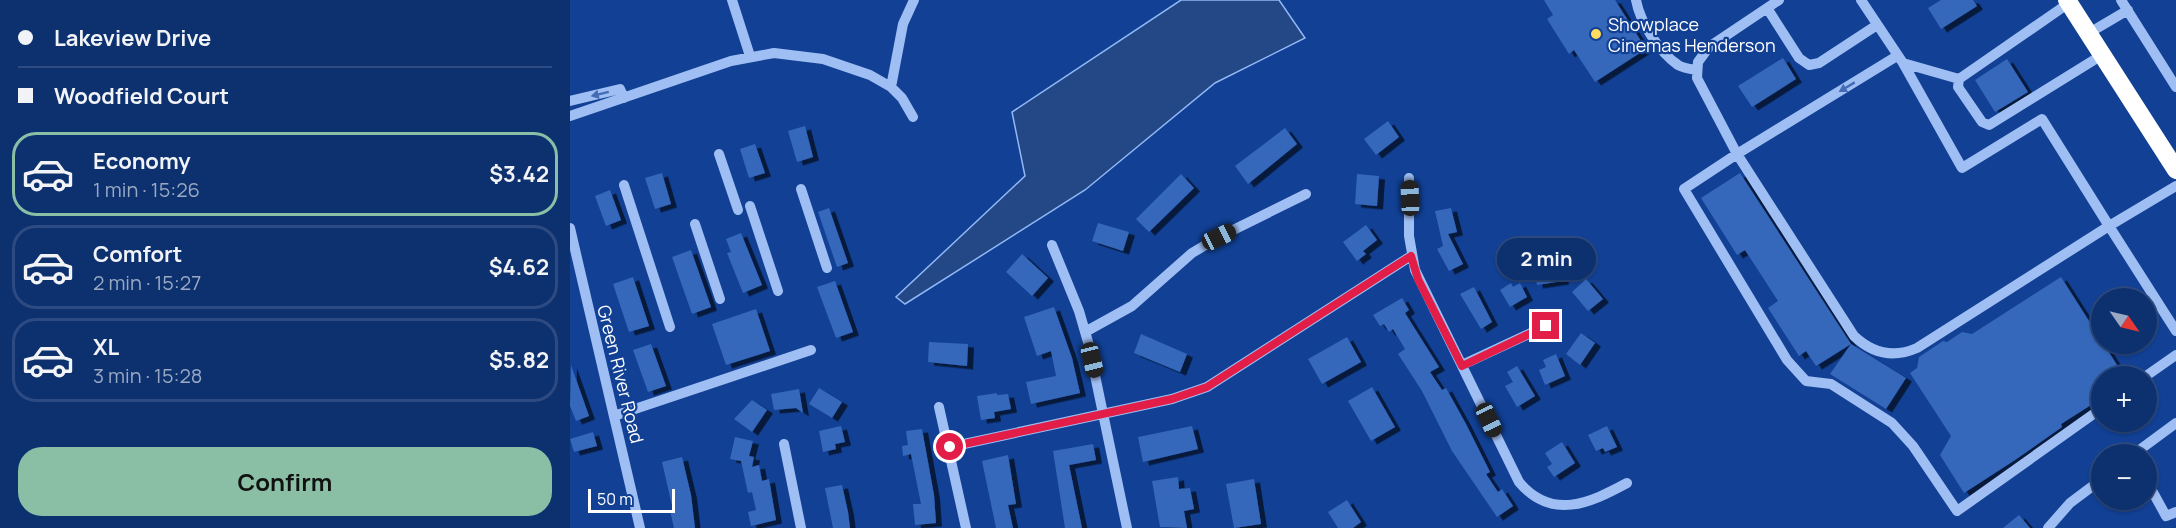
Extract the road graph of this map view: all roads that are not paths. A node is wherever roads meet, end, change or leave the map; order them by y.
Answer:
1 (732, 0) edge
2 (914, 0) edge
3 (1636, 0) edge
4 (1779, 0) edge
5 (1861, 0) edge
6 (2068, 2) edge
7 (2125, 5) edge
8 (1767, 8) junction
9 (1877, 25) junction
10 (2089, 33) junction
11 (2102, 55) junction
12 (750, 56) junction
13 (1900, 59) junction
14 (1696, 70) junction
15 (1959, 79) junction
16 (891, 87) junction
17 (2176, 87) edge
18 (624, 98) junction
19 (570, 101) edge
20 (570, 116) edge
21 (913, 117) dead end
22 (719, 154) dead end
23 (1737, 154) junction
24 (2176, 170) edge
25 (1409, 178) dead end
26 (624, 185) dead end
27 (2176, 186) edge
28 (801, 189) dead end
29 (1306, 194) dead end
30 (750, 206) dead end
31 (738, 210) dead end
32 (695, 224) dead end
33 (2109, 226) junction
34 (570, 228) edge
35 (1052, 244) dead end
36 (1411, 256) junction
37 (828, 268) dead end
38 (778, 291) dead end
39 (720, 299) dead end
40 (1546, 326) dead end
41 (670, 327) dead end
42 (2176, 331) edge
43 (1085, 332) junction
44 (811, 350) dead end
45 (2176, 356) edge
46 (1462, 366) junction
47 (2157, 369) edge
48 (939, 408) dead end
49 (1105, 414) junction
50 (614, 416) junction
51 (2091, 416) edge
52 (2176, 423) edge
53 (784, 444) dead end
54 (2148, 444) edge
55 (950, 447) junction
56 (1627, 483) dead end
57 (2091, 487) edge
58 (2157, 500) edge
59 (2176, 512) edge
60 (640, 528) edge
61 (801, 528) edge
62 (966, 528) edge
63 (1127, 528) edge
64 (2048, 528) edge

1 - 12 street
2 - 16 street
3 - 14 street
4 - 8 street
5 - 9 street
6 - 10 highway
6 - 15 street
7 - 10 street
7 - 17 street
8 - 9 street
8 - 14 street
9 - 13 street
10 - 11 highway
11 - 15 street
11 - 24 highway
12 - 16 street
12 - 18 street
13 - 15 street
13 -> 23 street
13 - 33 street
14 - 23 street
16 - 21 street
18 -> 19 street
18 - 20 street
22 - 31 street
23 - 33 street
23 - 51 street
25 - 36 street
26 - 41 street
27 - 33 street
28 - 37 street
29 - 43 street
30 - 38 street
32 - 39 street
33 - 42 street
34 - 50 street, Green River Road
35 - 43 street
36 - 46 street
36 - 49 street
40 - 46 street
43 - 49 street
44 - 50 street
45 - 47 street
46 - 56 street
48 - 55 street
49 - 55 street
49 - 63 street
50 - 60 street, Green River Road
52 - 54 street
53 - 61 street
55 - 62 street
57 - 64 street
58 - 59 street

